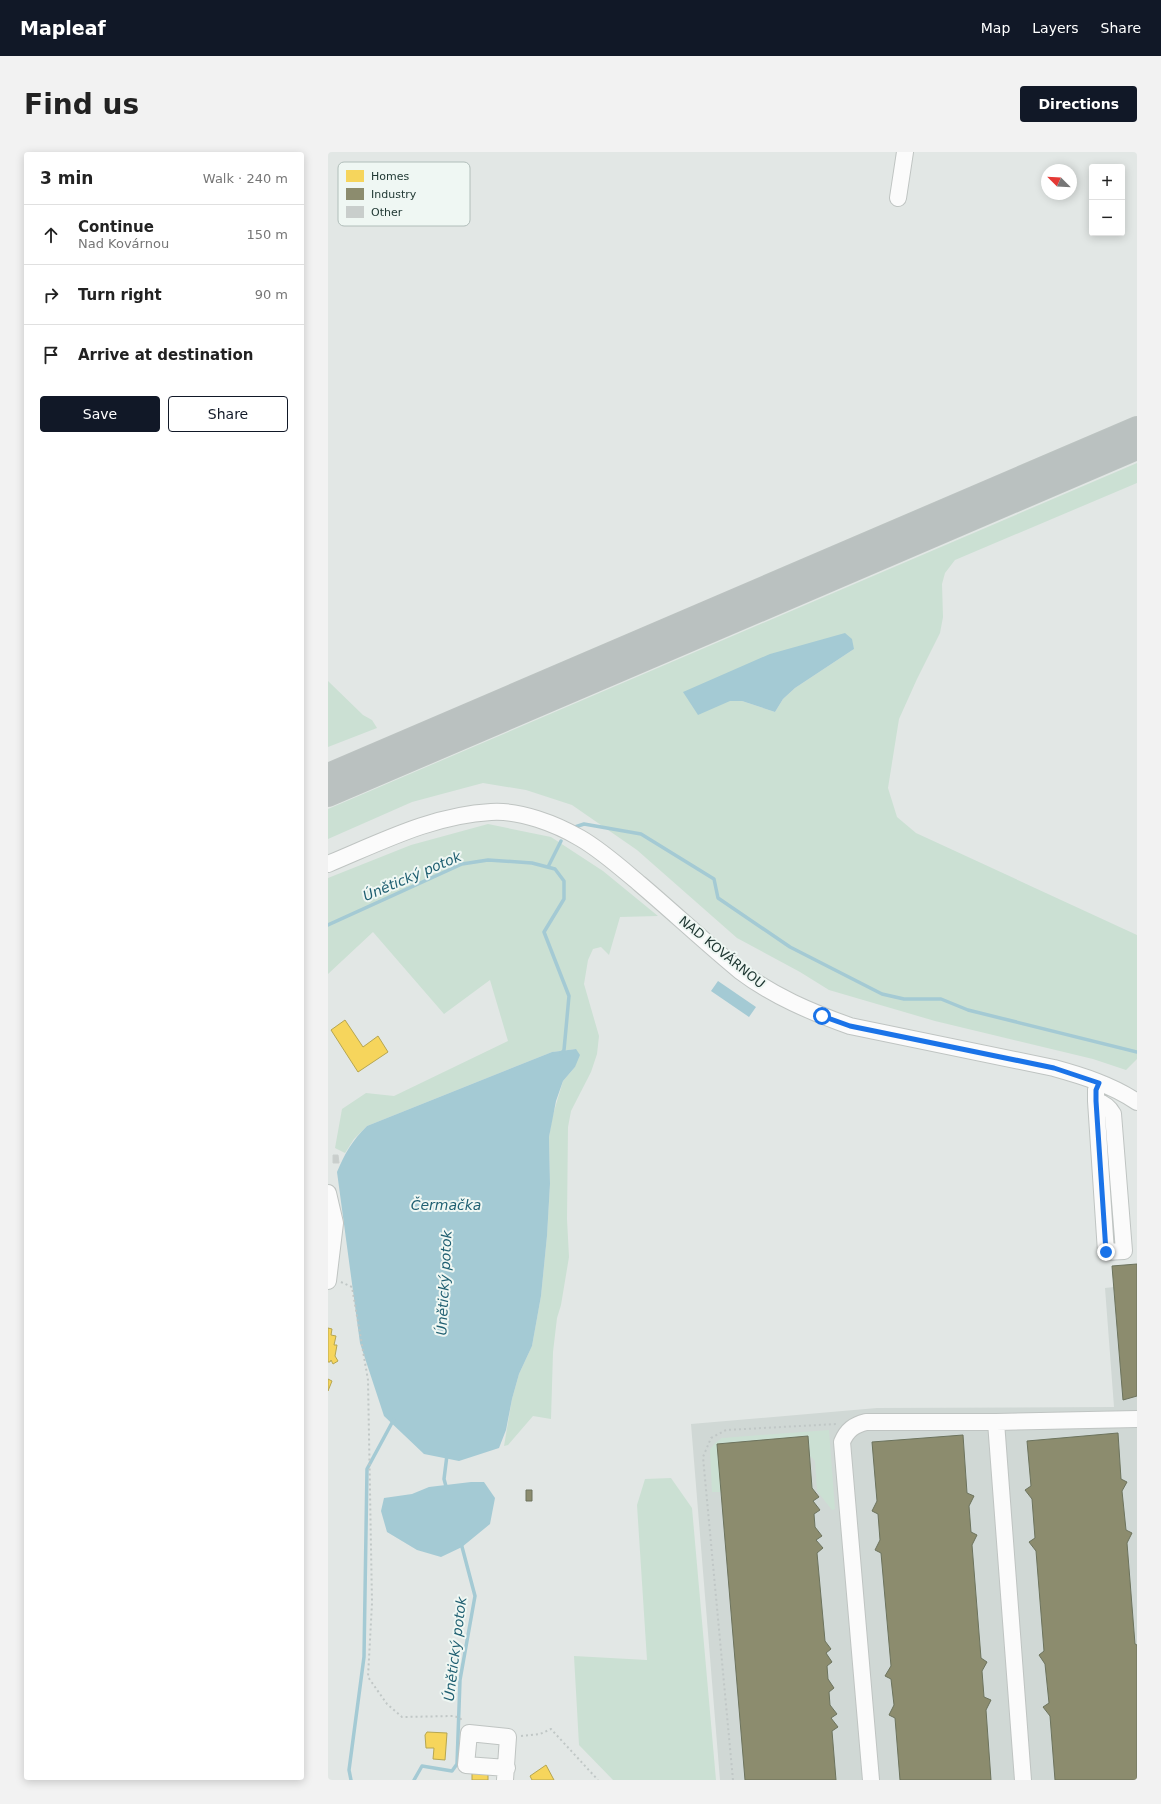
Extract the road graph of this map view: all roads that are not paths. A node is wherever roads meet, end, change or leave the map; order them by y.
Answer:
1 (905, 152) edge
2 (898, 198) dead end
3 (1137, 428) edge
4 (1137, 448) edge
5 (328, 775) edge
6 (328, 795) edge
7 (328, 864) edge
8 (1099, 1083) junction
9 (1096, 1101) junction
10 (1137, 1102) edge
11 (328, 1193) edge
12 (329, 1279) edge
13 (1137, 1418) edge
14 (996, 1422) junction
15 (506, 1774) edge
16 (871, 1780) edge
17 (1023, 1780) edge

1 - 2 street
3 - 5 highway
4 - 6 highway
7 - 8 street, NAD KOVÁRNOU
8 - 9 street
8 - 10 street, NAD KOVÁRNOU
9 - 9 street
11 - 12 street
13 - 14 street
14 - 16 street
14 - 17 street
15 - 15 street

